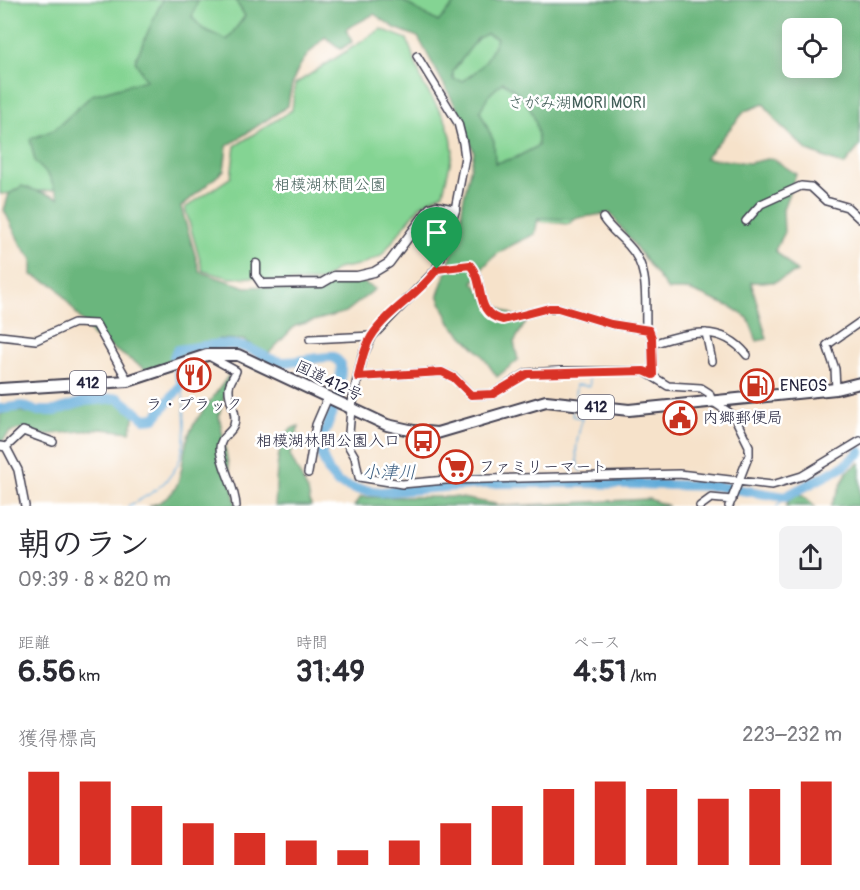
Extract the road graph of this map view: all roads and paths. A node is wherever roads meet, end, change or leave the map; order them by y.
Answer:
1 (417, 56) dead end
2 (455, 210) junction
3 (603, 218) dead end
4 (860, 219) edge
5 (746, 221) dead end
6 (256, 264) dead end
7 (437, 269) junction
8 (860, 322) edge
9 (646, 328) junction
10 (706, 333) junction
11 (0, 336) edge
12 (372, 336) junction
13 (310, 339) dead end
14 (652, 344) junction
15 (747, 355) dead end
16 (207, 356) junction
17 (712, 361) dead end
18 (653, 375) junction
19 (358, 377) junction
20 (128, 381) junction
21 (860, 383) edge
22 (0, 389) edge
23 (836, 389) junction
24 (712, 401) junction
25 (338, 402) junction
26 (860, 441) edge
27 (53, 442) dead end
28 (3, 446) edge
29 (308, 473) dead end
30 (739, 483) junction
31 (730, 503) edge
32 (25, 506) edge
33 (236, 506) edge
34 (700, 506) edge

1 - 2 street
2 - 6 street
2 - 7 street
3 - 9 street
4 - 5 street
7 - 9 street
7 - 12 street
8 - 23 street
9 - 14 street
10 - 14 street
10 - 15 street
10 - 17 street
11 - 20 street
12 - 13 street
12 - 19 street
14 - 18 street
16 - 20 highway, 国道412号 / 412
16 - 25 highway, 国道412号 / 412
16 - 33 street
18 - 19 street
18 - 24 street
19 - 25 street
20 - 22 highway, 国道412号 / 412
21 - 23 highway, 国道412号 / 412
23 - 24 highway, 国道412号 / 412
24 - 25 highway, 国道412号 / 412
24 - 30 street
25 - 29 street
25 - 30 street
26 - 30 street
27 - 28 street
28 - 32 street
30 - 31 street
31 - 34 street

